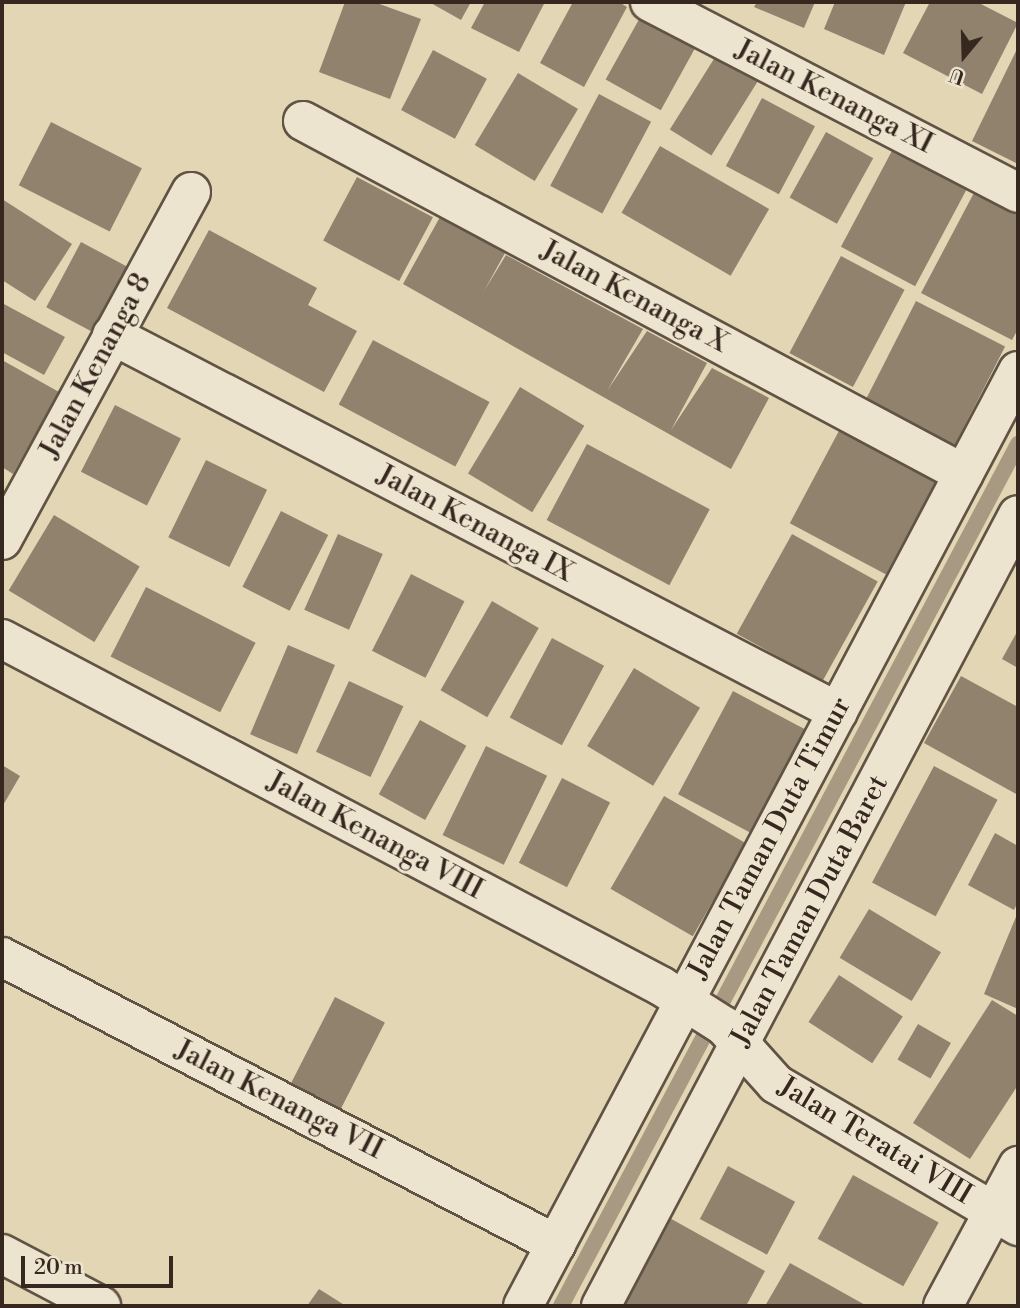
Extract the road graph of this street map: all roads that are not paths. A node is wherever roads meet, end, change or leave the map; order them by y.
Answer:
1 (650, 2) edge
2 (303, 121) dead end
3 (191, 192) dead end
4 (1018, 193) edge
5 (112, 335) junction
6 (1018, 371) edge
7 (964, 474) junction
8 (1018, 515) edge
9 (2, 540) edge
10 (2, 639) edge
11 (838, 712) junction
12 (2, 957) edge
13 (710, 1020) junction
14 (1018, 1166) edge
15 (1006, 1219) edge
16 (556, 1244) junction
17 (2, 1254) edge
18 (101, 1306) edge
19 (523, 1306) edge
20 (601, 1306) edge
21 (943, 1306) edge

1 - 4 street, Jalan Kenanga XI
2 - 7 street, Jalan Kenanga X
3 - 5 street, Jalan Kenanga 8
5 - 9 street, Jalan Kenanga 8
5 - 11 street, Jalan Kenanga IX
6 - 7 street, Jalan Taman Duta Timur
7 - 11 street, Jalan Taman Duta Timur
8 - 13 street, Jalan Taman Duta Baret
10 - 13 street, Jalan Kenanga VIII
11 - 13 street, Jalan Taman Duta Timur
12 - 16 street, Jalan Kenanga VII
13 - 15 street, Jalan Teratai VIII
13 - 16 street, Jalan Taman Duta Timur
13 - 20 street, Jalan Taman Duta Baret
14 - 15 street
15 - 21 street
16 - 19 street, Jalan Taman Duta Timur
17 - 18 street

